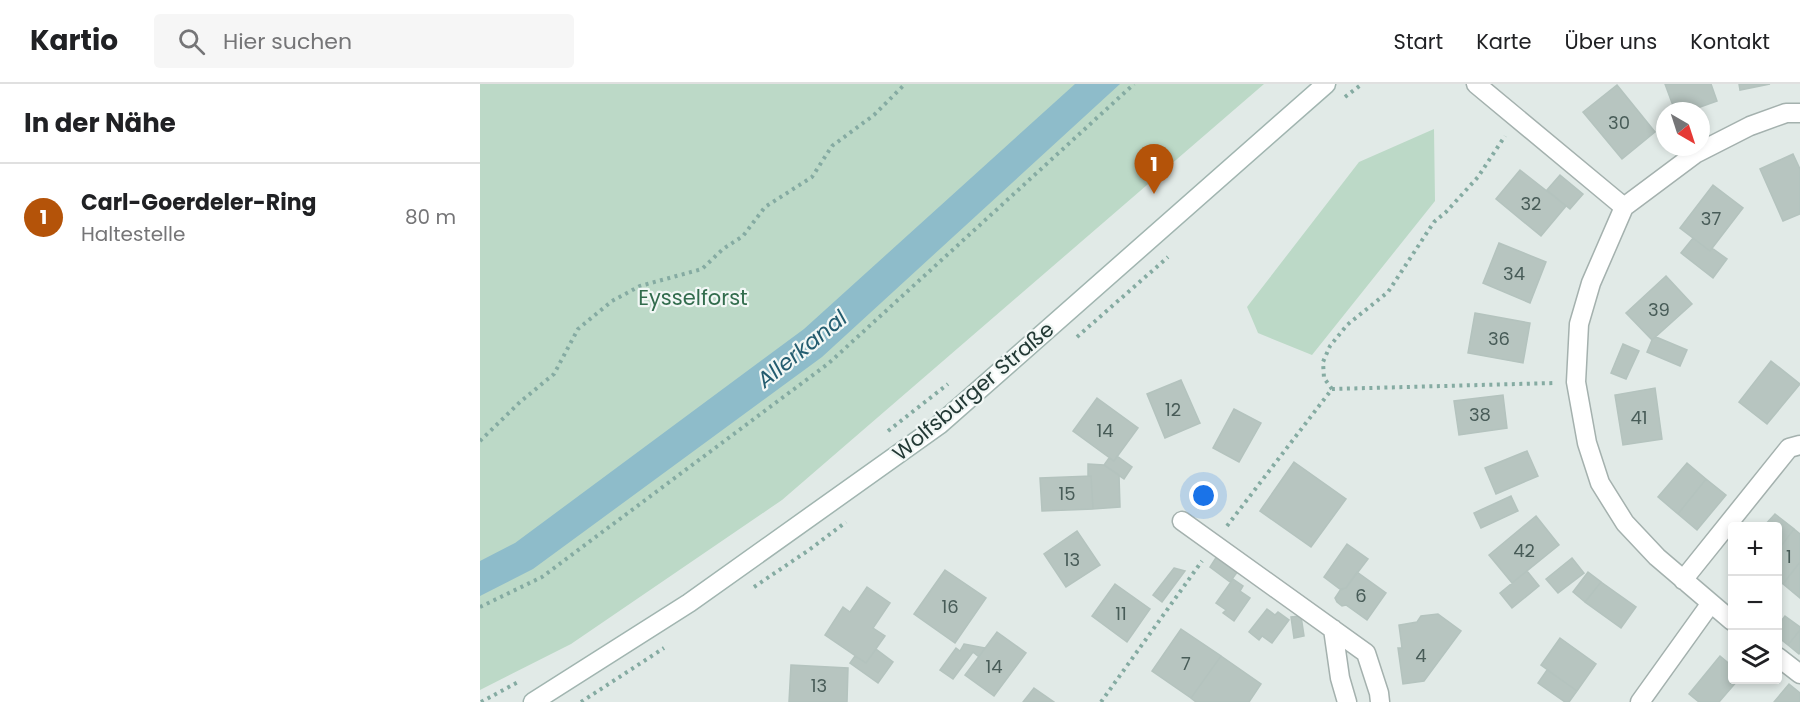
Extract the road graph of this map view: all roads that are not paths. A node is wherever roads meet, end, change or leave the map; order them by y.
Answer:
1 (1326, 84) edge
2 (1476, 84) edge
3 (1800, 113) edge
4 (1624, 207) junction
5 (1800, 445) edge
6 (1182, 521) dead end
7 (1683, 580) junction
8 (1711, 603) junction
9 (1728, 618) edge
10 (1333, 628) junction
11 (1782, 660) edge
12 (1800, 674) edge
13 (533, 702) edge
14 (1347, 702) edge
15 (1380, 702) edge
16 (1640, 702) edge

1 - 13 street, Wolfsburger Straße
2 - 4 street
3 - 4 street
4 - 7 street
5 - 7 street
6 - 10 street
7 - 8 street
8 - 9 street
8 - 16 street
10 - 14 street
10 - 15 street
11 - 12 street

